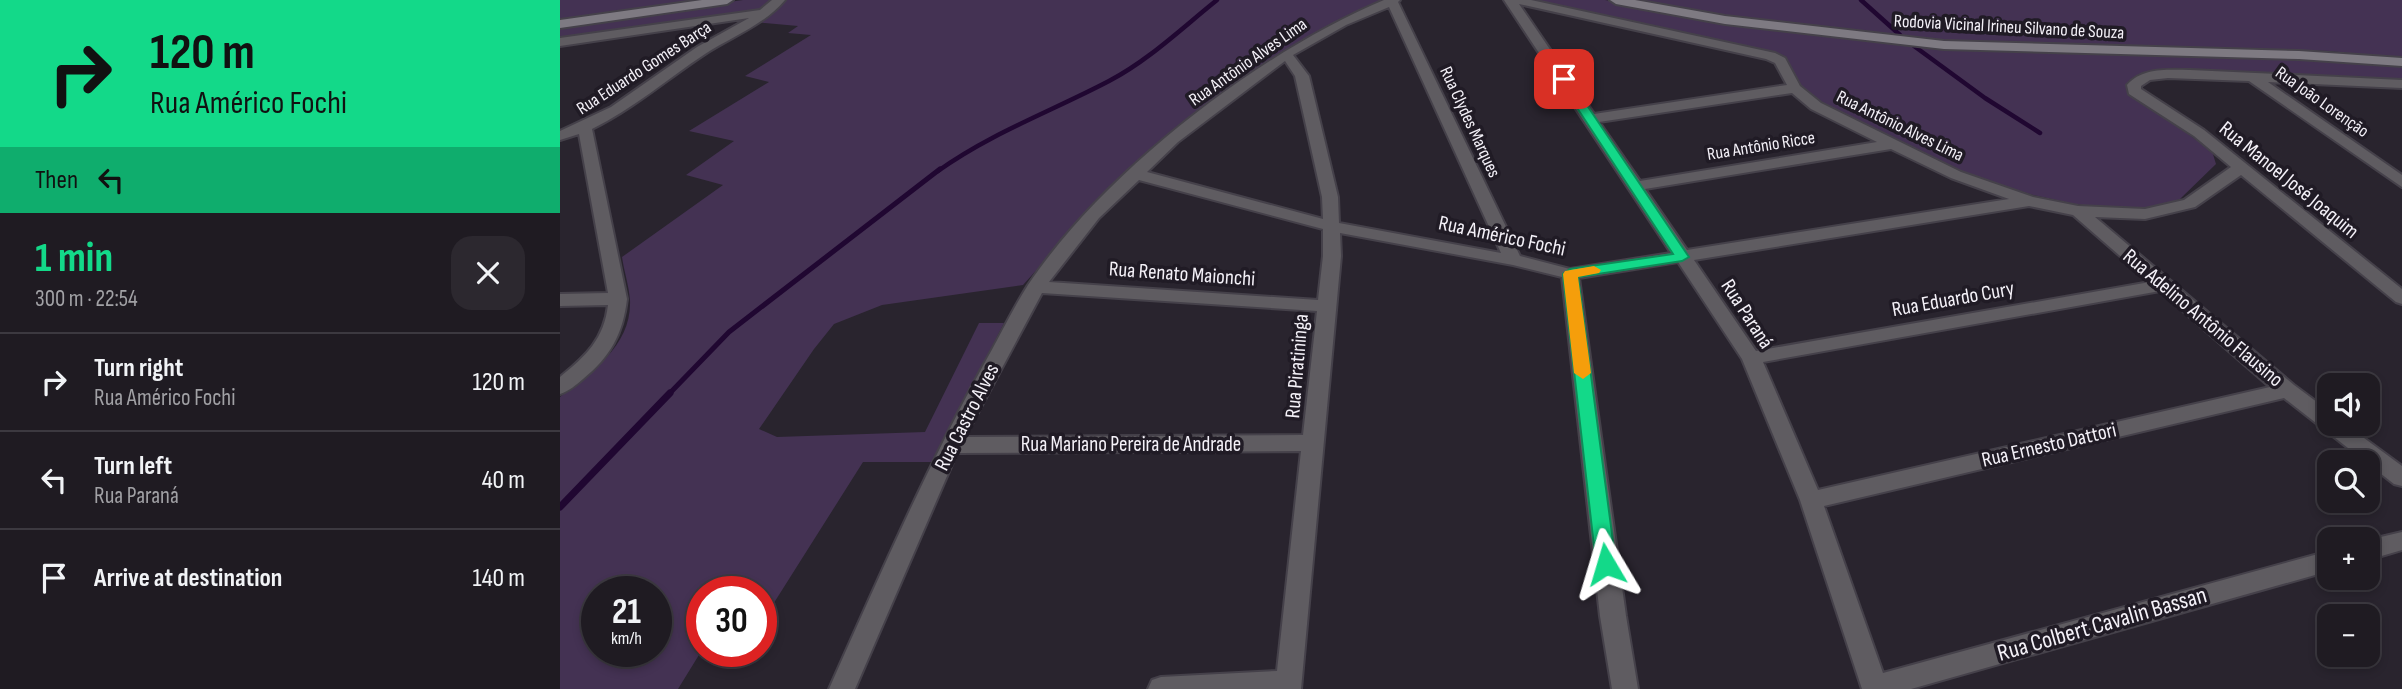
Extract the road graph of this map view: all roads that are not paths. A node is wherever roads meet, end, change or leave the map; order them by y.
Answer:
1 (727, 0) edge
2 (779, 0) edge
3 (1393, 0) edge
4 (1513, 0) edge
5 (1616, 0) edge
6 (769, 11) junction
7 (560, 24) edge
8 (563, 44) edge
9 (1286, 54) junction
10 (2402, 62) edge
11 (2253, 77) junction
12 (2382, 83) junction
13 (2402, 84) edge
14 (1795, 88) junction
15 (2402, 96) edge
16 (1590, 119) junction
17 (585, 129) junction
18 (560, 136) edge
19 (1893, 144) junction
20 (2240, 168) junction
21 (1136, 174) junction
22 (2402, 182) edge
23 (1636, 186) junction
24 (2029, 201) junction
25 (2078, 211) junction
26 (1329, 226) junction
27 (1682, 257) junction
28 (1513, 260) junction
29 (1570, 274) junction
30 (2163, 285) junction
31 (1036, 287) junction
32 (2402, 298) edge
33 (618, 299) junction
34 (560, 300) edge
35 (1325, 306) junction
36 (1751, 358) junction
37 (560, 387) edge
38 (2287, 390) junction
39 (2317, 413) edge
40 (2347, 436) edge
41 (1313, 443) junction
42 (950, 445) junction
43 (2402, 478) edge
44 (1811, 500) junction
45 (2402, 541) edge
46 (2380, 547) edge
47 (2317, 564) edge
48 (1288, 686) edge
49 (1875, 688) edge
50 (842, 689) edge
51 (1161, 689) edge
52 (1625, 689) edge

1 - 7 main road
2 - 6 street, Rua Eduardo Gomes Barça
3 - 9 street, Rua Antônio Alves Lima
3 - 28 street, Rua Clydes Marques
4 - 14 street, Rua Antônio Alves Lima
4 - 16 street, Rua Paraná
5 - 10 main road, Rodovia Vicinal Irineu Silvano de Souza
6 - 8 street
6 - 17 street, Rua Eduardo Gomes Barça
9 - 21 street, Rua Antônio Alves Lima
9 - 26 street, Rua Piratininga
11 - 12 street
11 - 20 street, Rua Manoel José Joaquim
11 - 22 street, Rua João Lorenção
12 - 13 street
12 - 15 street
14 - 16 street
14 - 19 street, Rua Antônio Alves Lima
16 - 23 street, Rua Paraná
17 - 18 street, Rua Eduardo Gomes Barça
17 - 33 street
19 - 23 street, Rua Antônio Ricce
19 - 24 street, Rua Antônio Alves Lima
20 - 25 street, Rua Antônio Alves Lima
20 - 32 street, Rua Manoel José Joaquim
21 - 26 street, Rua Américo Fochi
21 - 31 street, Rua Castro Alves
23 - 27 street, Rua Paraná
24 - 25 street, Rua Antônio Alves Lima
24 - 27 street, Rua Américo Fochi
25 - 30 street, Rua Adelino Antônio Flausino
26 - 28 street, Rua Américo Fochi
26 - 35 street, Rua Piratininga
27 - 29 street, Rua Américo Fochi
27 - 36 street, Rua Paraná
28 - 29 street, Rua Américo Fochi
29 - 52 street
30 - 36 street, Rua Eduardo Cury
30 - 38 street, Rua Adelino Antônio Flausino
31 - 35 street, Rua Renato Maionchi
31 - 42 street, Rua Castro Alves
33 - 34 street
33 - 37 street
35 - 41 street, Rua Piratininga
36 - 44 street, Rua Paraná
38 - 39 street, Rua Adelino Antônio Flausino
38 - 44 street, Rua Ernesto Dattori
40 - 43 street, Rua Adelino Antônio Flausino
41 - 42 street, Rua Mariano Pereira de Andrade
41 - 48 street, Rua Piratininga
42 - 50 street, Rua Castro Alves
44 - 49 street, Rua Paraná
45 - 46 street
47 - 49 street, Rua Colbert Cavalin Bassan
48 - 51 street

